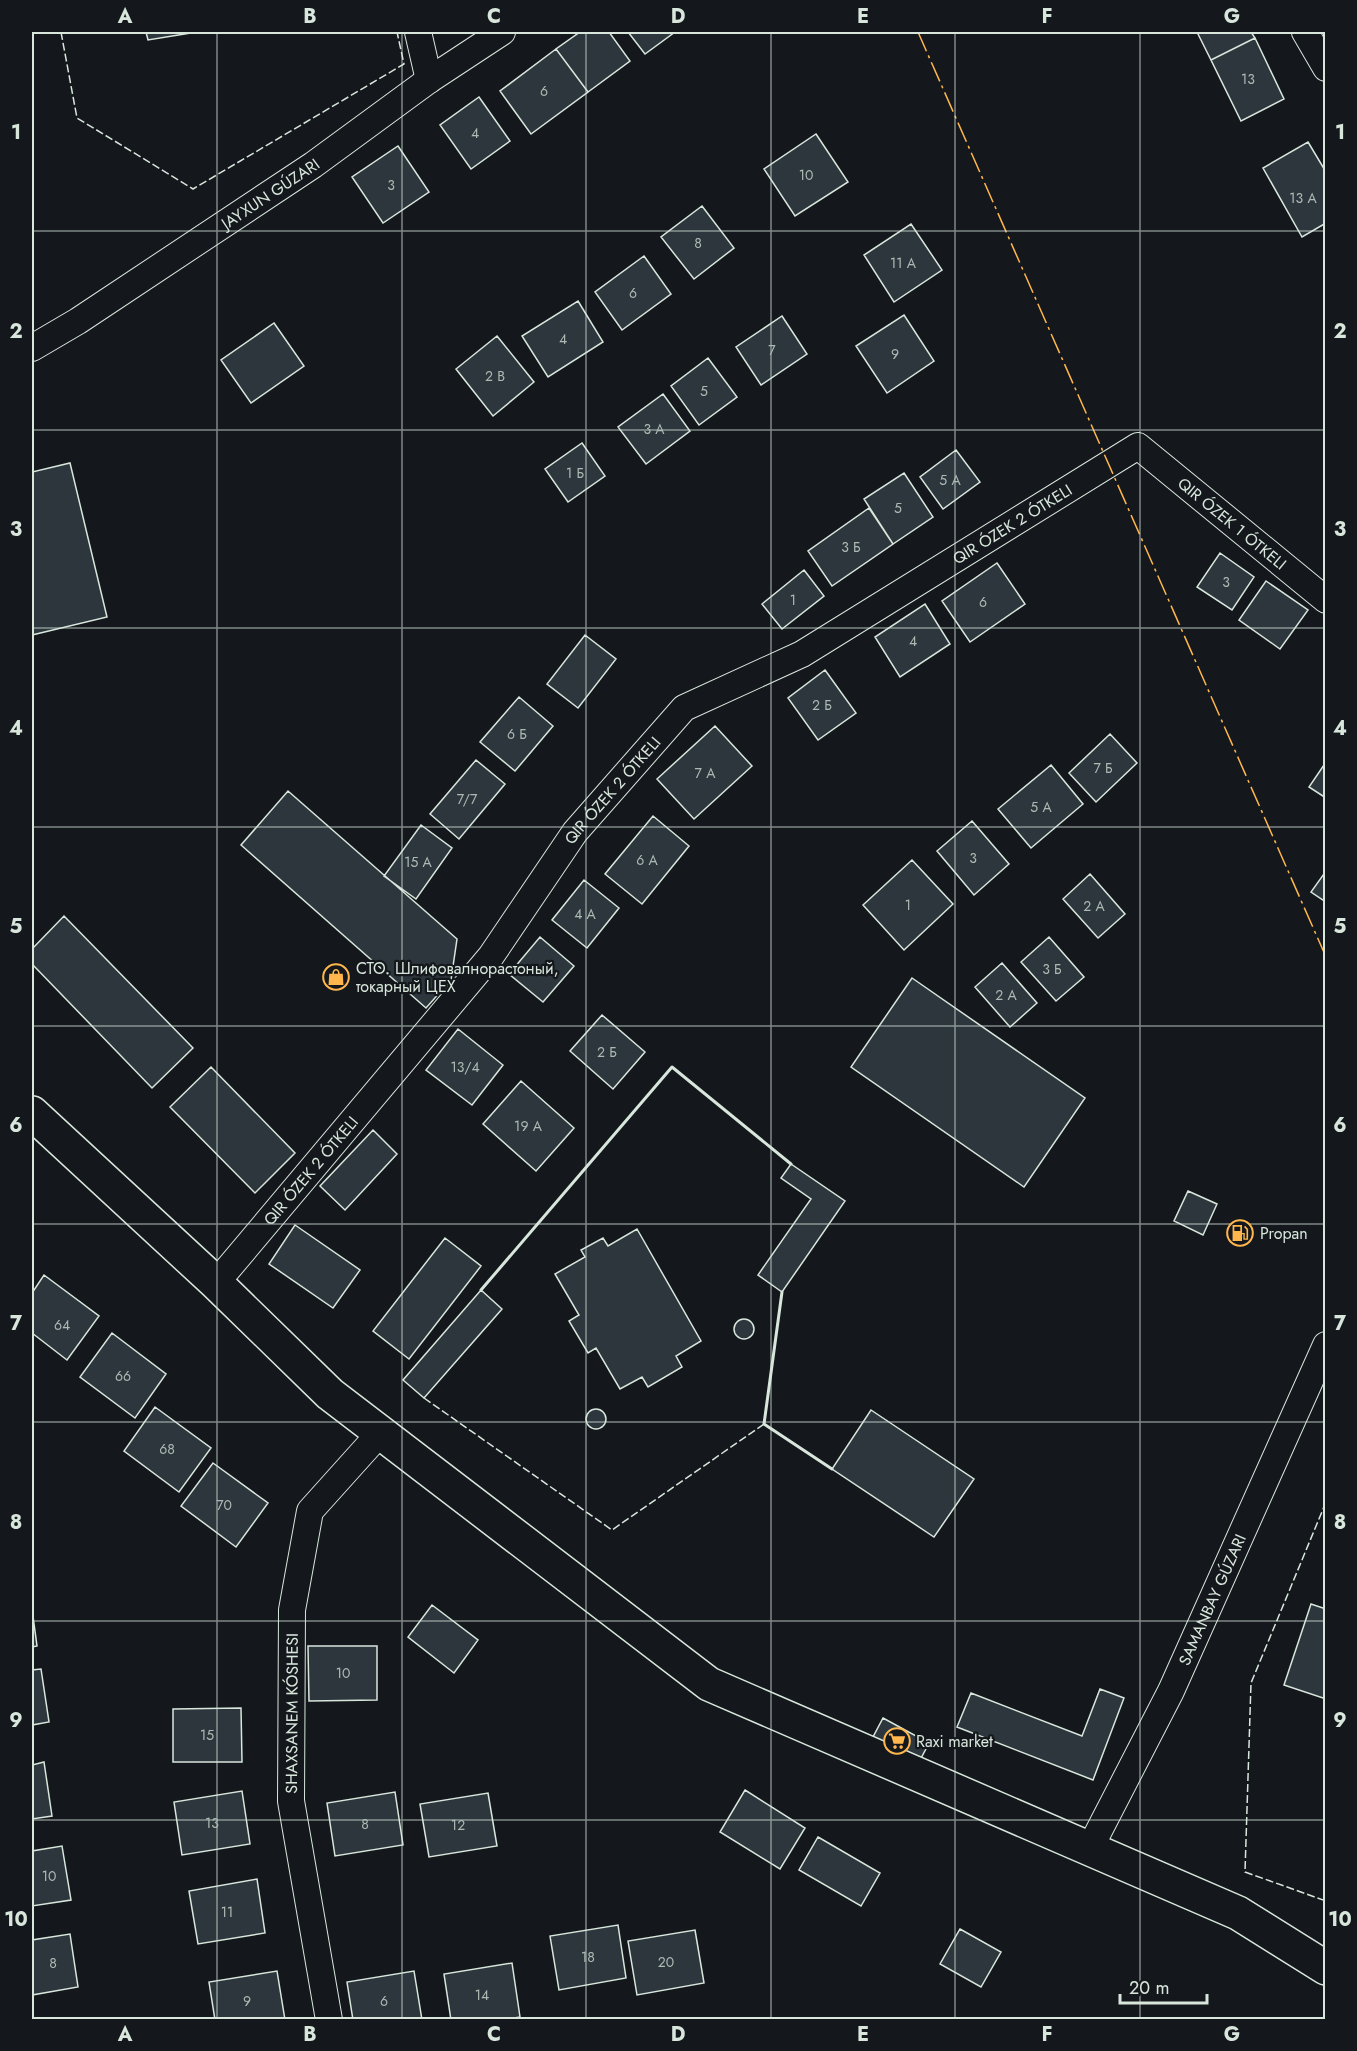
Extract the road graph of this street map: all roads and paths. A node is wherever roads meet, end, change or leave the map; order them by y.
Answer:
1 (418, 32) edge
2 (502, 32) edge
3 (1305, 32) edge
4 (1326, 68) edge
5 (429, 80) junction
6 (32, 348) edge
7 (1326, 600) edge
8 (32, 1113) edge
9 (216, 1283) junction
10 (1326, 1345) edge
11 (381, 1432) junction
12 (1089, 1850) junction
13 (1326, 1968) edge
14 (329, 2019) edge

1 - 5 street
2 - 5 street
3 - 4 street
5 - 6 street
7 - 9 street
8 - 9 street
9 - 11 street
10 - 12 street
11 - 12 street
11 - 14 street, SHAXSANEM KÓSHESI
12 - 13 street

